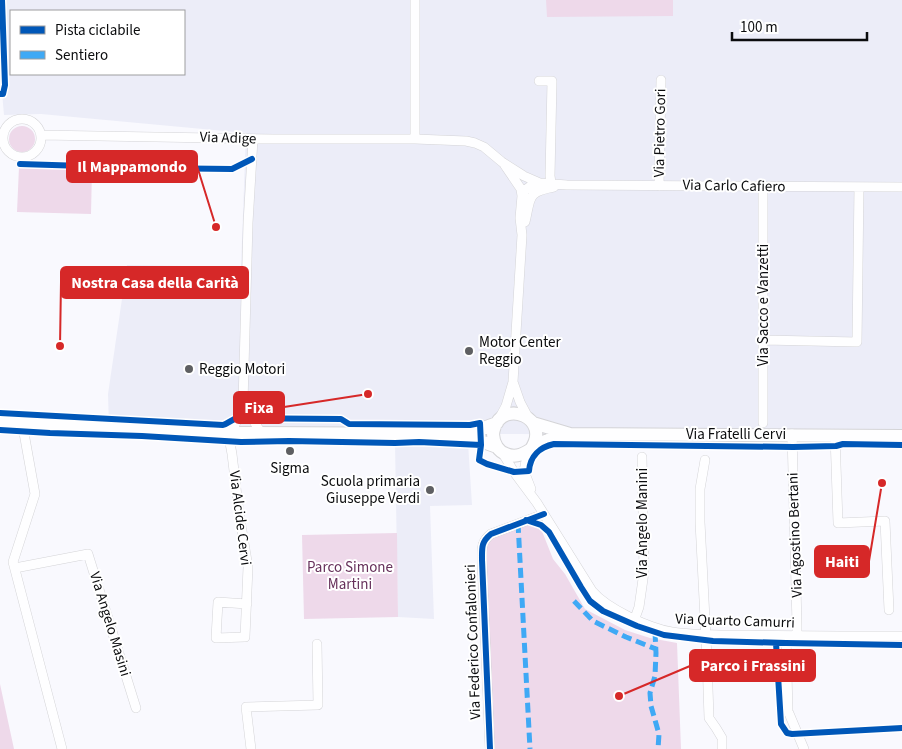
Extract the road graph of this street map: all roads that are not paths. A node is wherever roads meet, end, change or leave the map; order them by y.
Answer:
1 (415, 0) edge
2 (661, 80) dead end
3 (539, 81) dead end
4 (0, 120) edge
5 (5, 128) junction
6 (41, 135) junction
7 (252, 139) junction
8 (415, 139) junction
9 (3, 150) edge
10 (502, 162) junction
11 (540, 183) junction
12 (551, 183) junction
13 (567, 185) junction
14 (659, 186) junction
15 (763, 187) junction
16 (859, 187) junction
17 (902, 187) edge
18 (522, 196) junction
19 (522, 236) junction
20 (764, 340) junction
21 (513, 382) junction
22 (243, 404) junction
23 (498, 421) junction
24 (531, 421) junction
25 (0, 422) edge
26 (22, 422) junction
27 (763, 423) dead end
28 (230, 432) junction
29 (261, 433) junction
30 (458, 434) junction
31 (570, 434) junction
32 (792, 434) junction
33 (835, 435) junction
34 (902, 436) edge
35 (500, 450) junction
36 (529, 450) junction
37 (642, 457) dead end
38 (705, 460) dead end
39 (538, 503) junction
40 (544, 514) junction
41 (14, 568) junction
42 (246, 604) junction
43 (889, 610) dead end
44 (635, 618) junction
45 (705, 634) junction
46 (786, 636) junction
47 (797, 636) junction
48 (902, 636) edge
49 (317, 644) dead end
50 (136, 708) dead end
51 (62, 749) edge
52 (251, 749) edge
53 (490, 749) edge
54 (722, 749) edge
55 (804, 749) edge

1 - 8 street
2 - 14 street, Via Pietro Gori
3 - 12 street
4 - 5 street
5 - 6 street
5 - 9 street
6 - 7 street, Via Adige
6 - 9 street
7 - 8 street, Via Adige
7 - 22 street
8 - 10 street, Via Adige
10 - 11 street, Via Adige
10 - 18 street, Via Adige
11 - 12 street, Via Carlo Cafiero
11 - 18 street
12 - 13 street, Via Carlo Cafiero
13 - 14 street, Via Carlo Cafiero
13 - 19 street, Via Carlo Cafiero
14 - 15 street, Via Carlo Cafiero
15 - 16 street, Via Carlo Cafiero
15 - 20 street, Via Sacco e Vanzetti
16 - 17 street, Via Carlo Cafiero
16 - 20 street
18 - 19 street, Via Carlo Cafiero
19 - 21 street, Via Carlo Cafiero
20 - 27 street, Via Sacco e Vanzetti
21 - 23 street, Via Carlo Cafiero
21 - 24 street, Via Carlo Cafiero
22 - 28 street
22 - 29 street
23 - 24 main road, Via Fratelli Cervi
23 - 30 main road, Via Fratelli Cervi
23 - 35 main road
24 - 31 main road, Via Fratelli Cervi
24 - 36 main road
25 - 26 main road, Via Fratelli Cervi
26 - 28 main road, Via Fratelli Cervi
26 - 41 street
28 - 29 main road, Via Fratelli Cervi
28 - 42 street, Via Alcide Cervi
29 - 30 main road, Via Fratelli Cervi
30 - 35 main road, Via Fratelli Cervi
31 - 32 main road, Via Fratelli Cervi
31 - 36 main road, Via Fratelli Cervi
32 - 33 main road, Via Fratelli Cervi
32 - 47 street, Via Agostino Bertani
33 - 34 main road, Via Fratelli Cervi
33 - 43 street
35 - 36 main road, Via Fratelli Cervi
35 - 39 street, Via Quarto Camurri
36 - 39 street, Via Quarto Camurri
37 - 44 street, Via Angelo Manini
38 - 45 street
39 - 40 street, Via Quarto Camurri
40 - 44 street, Via Quarto Camurri
40 - 53 street, Via Federico Confalonieri
41 - 50 street, Via Angelo Masini
41 - 51 street
42 - 42 street, Via Alcide Cervi
44 - 45 street, Via Quarto Camurri
45 - 46 street, Via Quarto Camurri
45 - 54 street
46 - 47 street, Via Quarto Camurri
46 - 55 street
47 - 48 street, Via Quarto Camurri
49 - 52 street

